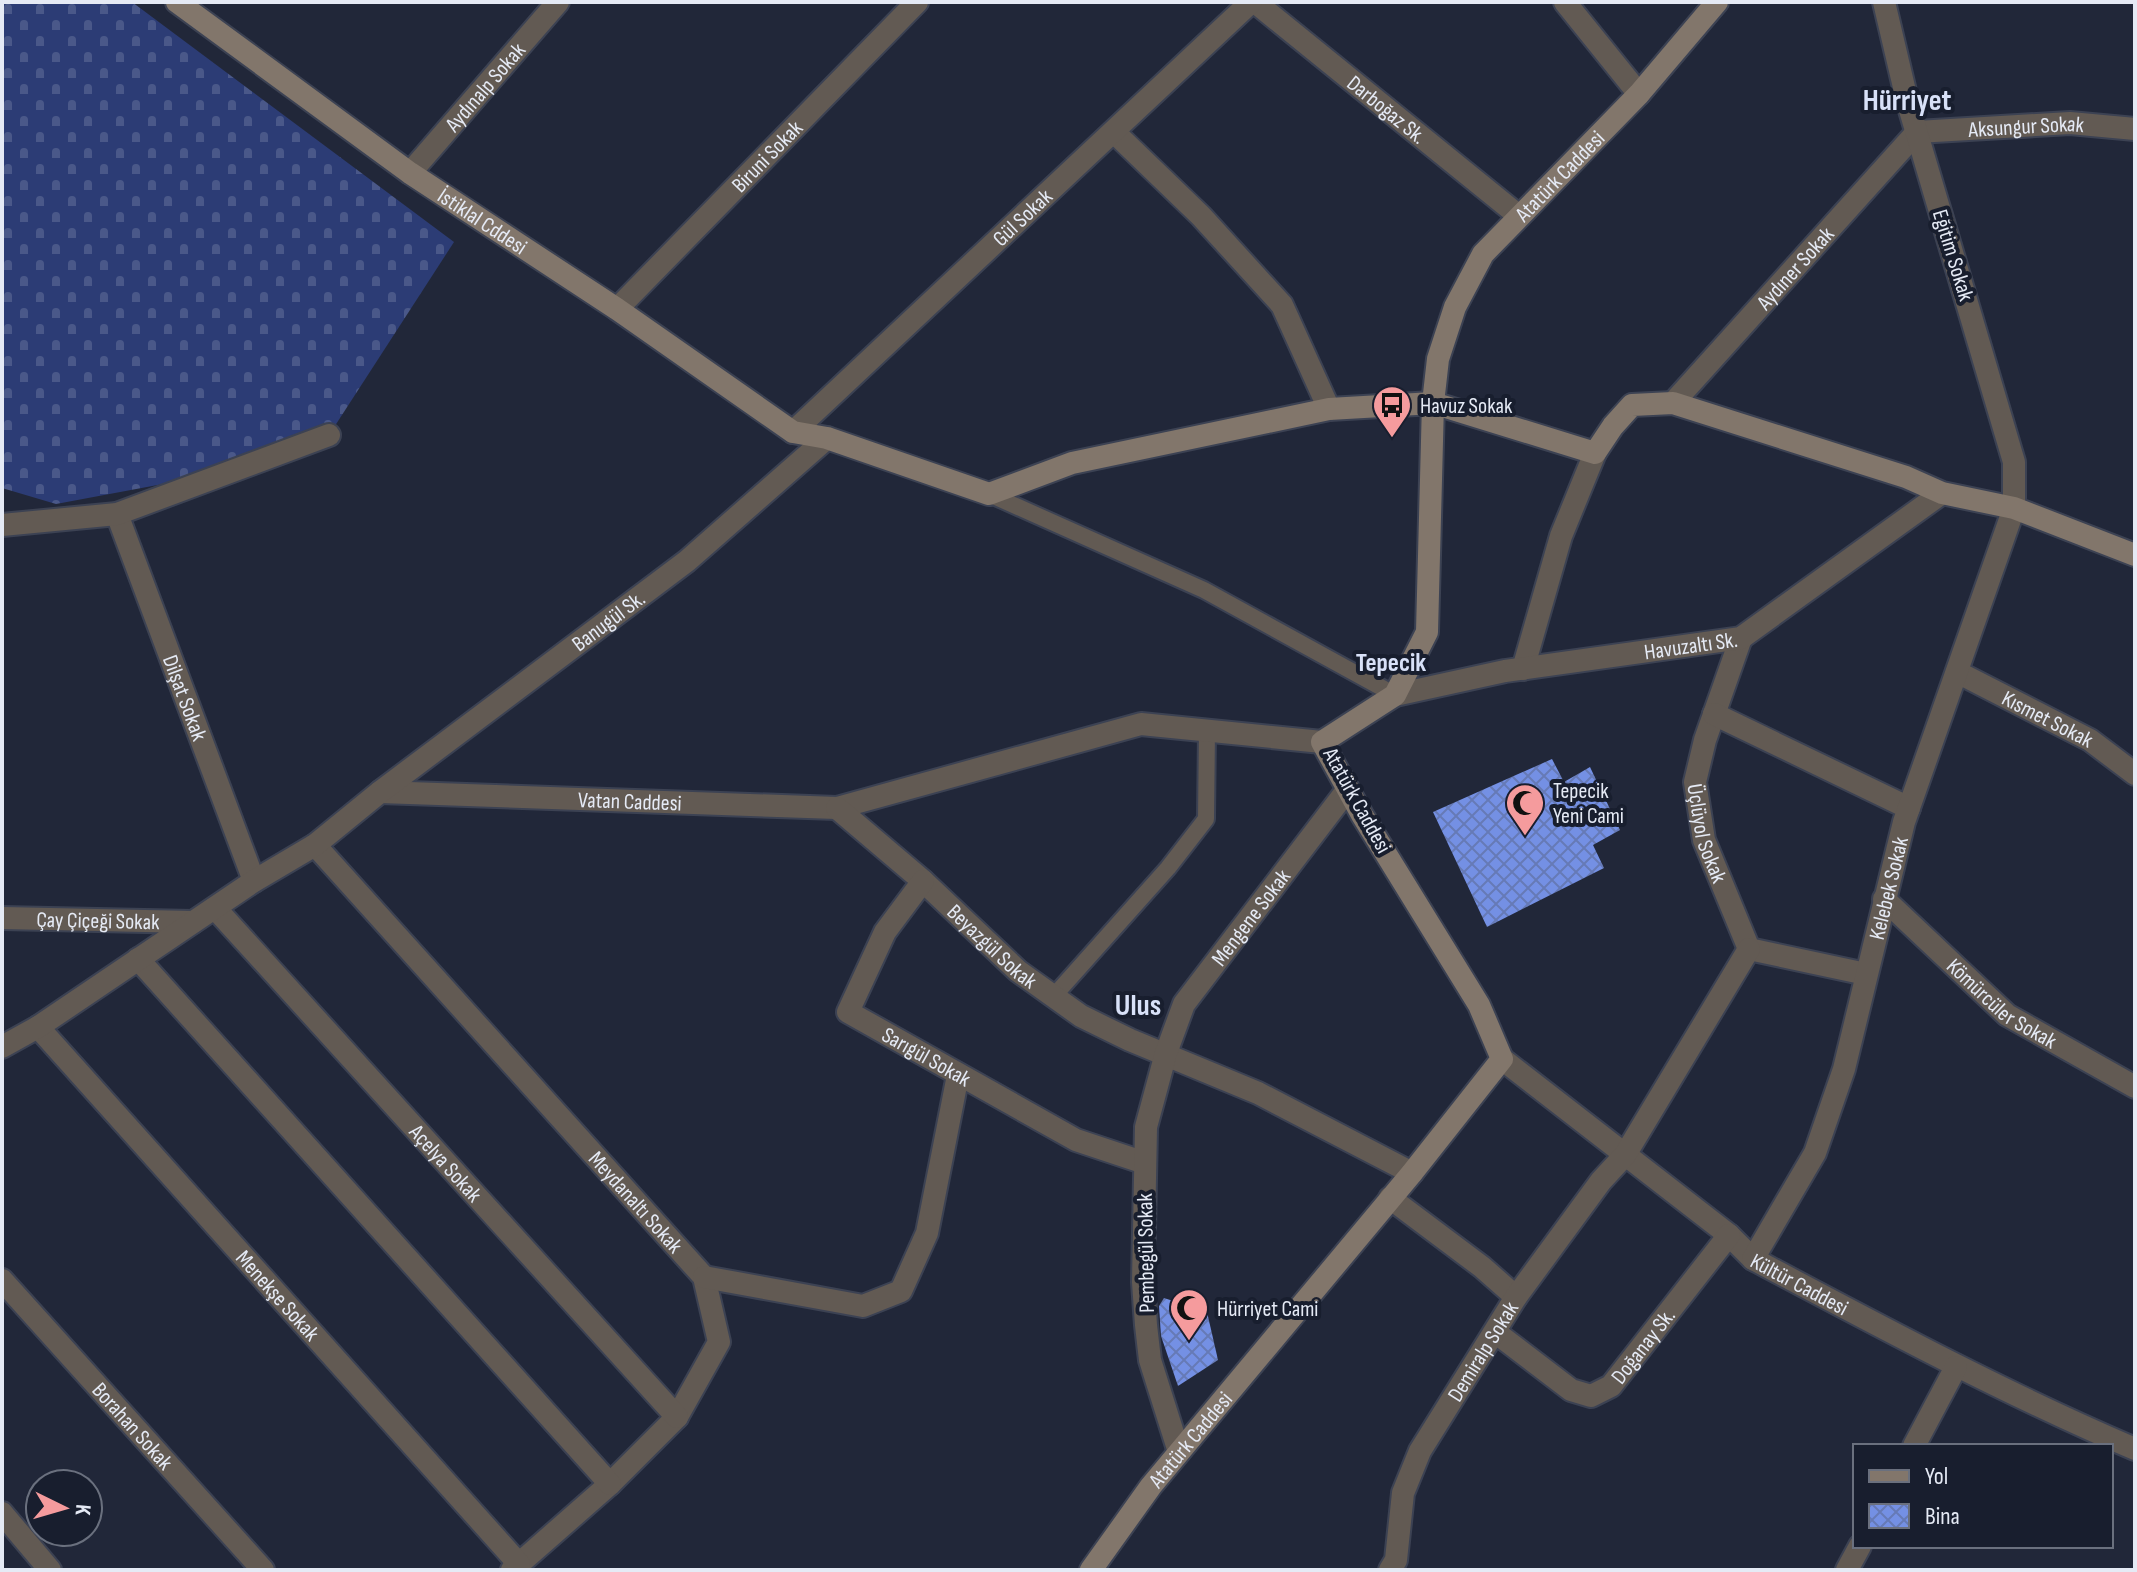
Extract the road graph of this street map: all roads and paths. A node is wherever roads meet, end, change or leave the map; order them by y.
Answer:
1 (558, 2) edge
2 (917, 2) edge
3 (1253, 2) edge
4 (1565, 2) edge
5 (1717, 2) edge
6 (1884, 2) edge
7 (182, 3) edge
8 (1639, 94) junction
9 (2135, 129) edge
10 (1114, 132) junction
11 (1917, 132) junction
12 (410, 173) junction
13 (1519, 216) junction
14 (617, 309) junction
15 (1433, 403) junction
16 (1673, 403) junction
17 (1329, 409) junction
18 (793, 432) junction
19 (329, 435) dead end
20 (827, 438) junction
21 (1595, 453) junction
22 (1942, 493) junction
23 (989, 494) junction
24 (2014, 508) junction
25 (117, 514) junction
26 (2, 525) edge
27 (2135, 555) edge
28 (1741, 638) junction
29 (1523, 669) junction
30 (1957, 672) junction
31 (1395, 695) junction
32 (1714, 714) junction
33 (1207, 730) junction
34 (1322, 742) junction
35 (2135, 774) edge
36 (1348, 789) junction
37 (380, 792) junction
38 (837, 808) junction
39 (1909, 808) junction
40 (315, 845) junction
41 (254, 881) junction
42 (923, 881) junction
43 (1884, 899) junction
44 (215, 908) junction
45 (2, 918) edge
46 (193, 922) junction
47 (1749, 949) junction
48 (138, 959) junction
49 (1866, 974) junction
50 (1053, 997) junction
51 (38, 1027) junction
52 (2, 1047) edge
53 (1166, 1053) junction
54 (1502, 1059) junction
55 (958, 1075) junction
56 (2135, 1087) edge
57 (1625, 1155) junction
58 (1145, 1163) junction
59 (1412, 1173) junction
60 (1390, 1198) junction
61 (1729, 1235) junction
62 (1753, 1259) junction
63 (704, 1277) junction
64 (2, 1280) edge
65 (1516, 1297) junction
66 (1495, 1332) junction
67 (1956, 1367) junction
68 (677, 1417) junction
69 (1915, 1444) edge
70 (2135, 1449) edge
71 (1179, 1452) junction
72 (610, 1484) junction
73 (2, 1513) edge
74 (1859, 1548) edge
75 (516, 1567) edge
76 (50, 1570) edge
77 (263, 1570) edge
78 (1091, 1570) edge
79 (1390, 1570) edge
80 (1847, 1570) edge

1 - 12 street, Aydınalp Sokak
2 - 14 street, Biruni Sokak
3 - 10 street, Gül Sokak
3 - 13 street, Darboğaz Sk.
4 - 8 street
5 - 8 main road, Atatürk Caddesi
6 - 11 street, Eğitim Sokak
7 - 12 main road, İstiklal Cddesi
8 - 13 main road, Atatürk Caddesi
9 - 11 street, Aksungur Sokak
10 - 17 street
10 - 18 street, Gül Sokak
11 - 16 street, Aydıner Sokak
11 - 24 street, Eğitim Sokak
12 - 14 main road, İstiklal Cddesi
13 - 15 main road, Atatürk Caddesi
14 - 18 main road, İstiklal Cddesi
15 - 17 main road
15 - 21 main road
15 - 31 main road, Atatürk Caddesi
16 - 21 main road
16 - 22 main road
17 - 23 main road
18 - 20 main road
19 - 25 street
20 - 23 main road
20 - 37 street, Banugül Sk.
21 - 29 street
22 - 24 main road
22 - 28 street, Havuzaltı Sk.
23 - 31 lane
24 - 27 main road
24 - 30 street, Kelebek Sokak
25 - 26 street
25 - 41 street, Dilşat Sokak
28 - 29 street, Havuzaltı Sk.
28 - 32 street, Üçlüyol Sokak
29 - 31 street, Havuzaltı Sk.
30 - 35 street, Kısmet Sokak
30 - 39 street, Kelebek Sokak
31 - 34 main road, Atatürk Caddesi
32 - 39 street
32 - 47 street, Üçlüyol Sokak
33 - 34 street, Vatan Caddesi
33 - 38 street, Vatan Caddesi
33 - 50 lane
34 - 36 main road, Atatürk Caddesi
36 - 53 street, Mengene Sokak
36 - 54 main road, Atatürk Caddesi
37 - 38 street, Vatan Caddesi
37 - 40 street
38 - 42 street, Beyazgül Sokak
39 - 43 street, Kelebek Sokak
40 - 41 street
40 - 63 street, Meydanaltı Sokak
41 - 44 street
42 - 50 street, Beyazgül Sokak
42 - 55 street, Sarıgül Sokak
43 - 49 street, Kelebek Sokak
43 - 56 street, Kömürcüler Sokak
44 - 46 street
44 - 68 street, Açelya Sokak
45 - 46 street, Çay Çiçeği Sokak
46 - 48 street
47 - 49 street
47 - 57 street
48 - 51 street
48 - 72 street
49 - 62 street, Kelebek Sokak
50 - 53 street, Beyazgül Sokak
51 - 52 street
51 - 75 street, Menekşe Sokak
53 - 58 street, Pembegül Sokak
53 - 59 street, Beyazgül Sokak
54 - 57 street, Kültür Caddesi
54 - 59 main road, Atatürk Caddesi
55 - 58 street, Sarıgül Sokak
55 - 63 street
57 - 61 street, Kültür Caddesi
57 - 65 street, Demiralp Sokak
58 - 71 street, Pembegül Sokak
59 - 60 main road, Atatürk Caddesi
60 - 65 street
60 - 71 main road, Atatürk Caddesi
61 - 62 street, Kültür Caddesi
61 - 66 street, Doğanay Sk.
62 - 67 street, Kültür Caddesi
63 - 68 street, Meydanaltı Sokak
64 - 77 street, Borahan Sokak
65 - 66 street, Demiralp Sokak
66 - 79 street, Demiralp Sokak
67 - 69 street
67 - 70 street, Kültür Caddesi
68 - 72 street, Meydanaltı Sokak
71 - 78 main road, Atatürk Caddesi
72 - 75 street, Meydanaltı Sokak
73 - 76 street
74 - 80 street

